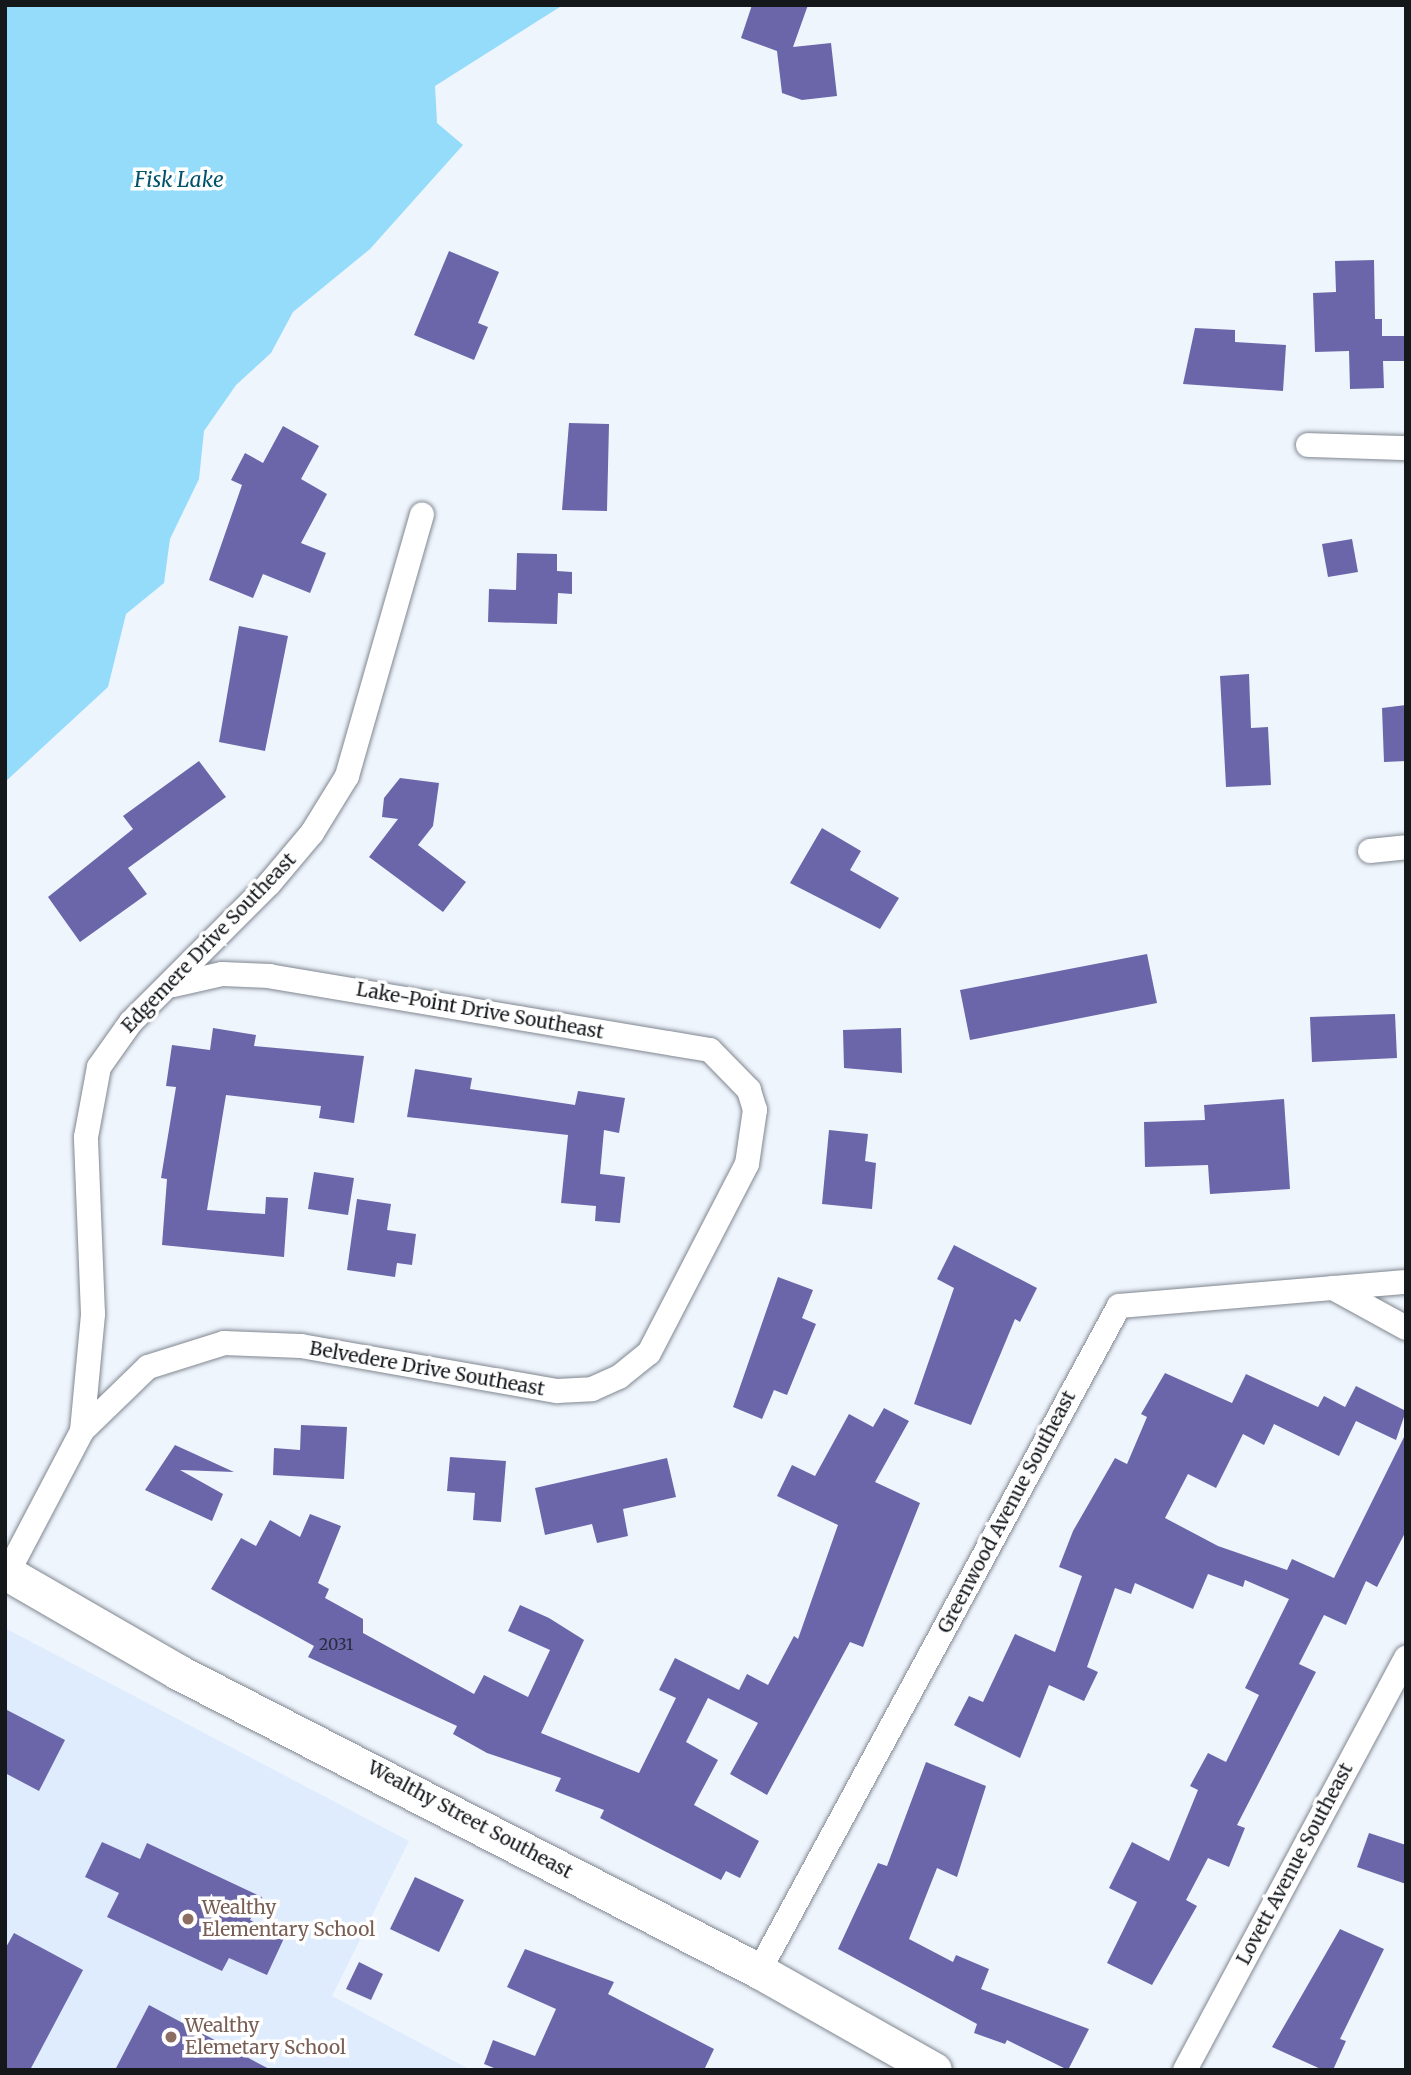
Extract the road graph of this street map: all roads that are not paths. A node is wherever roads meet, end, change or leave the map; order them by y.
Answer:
1 (1308, 445) dead end
2 (1406, 448) edge
3 (422, 515) dead end
4 (1406, 847) edge
5 (1370, 851) dead end
6 (173, 985) junction
7 (755, 1110) joint
8 (1406, 1282) edge
9 (1333, 1288) junction
10 (1406, 1328) edge
11 (82, 1431) junction
12 (6, 1573) edge
13 (1406, 1657) edge
14 (759, 1971) junction
15 (934, 2070) edge
16 (1185, 2070) edge

1 - 2 street
3 - 6 street, Edgemere Drive Southeast
4 - 5 street
6 - 7 street, Lake-Point Drive Southeast
6 - 11 street, Edgemere Drive Southeast
7 - 11 street, Belvedere Drive Southeast
8 - 9 street, Greenwood Avenue Southeast
9 - 10 street
9 - 14 street, Greenwood Avenue Southeast
11 - 12 street
12 - 14 main road, Wealthy Street Southeast
13 - 16 street, Lovett Avenue Southeast
14 - 15 main road, Wealthy Street Southeast

